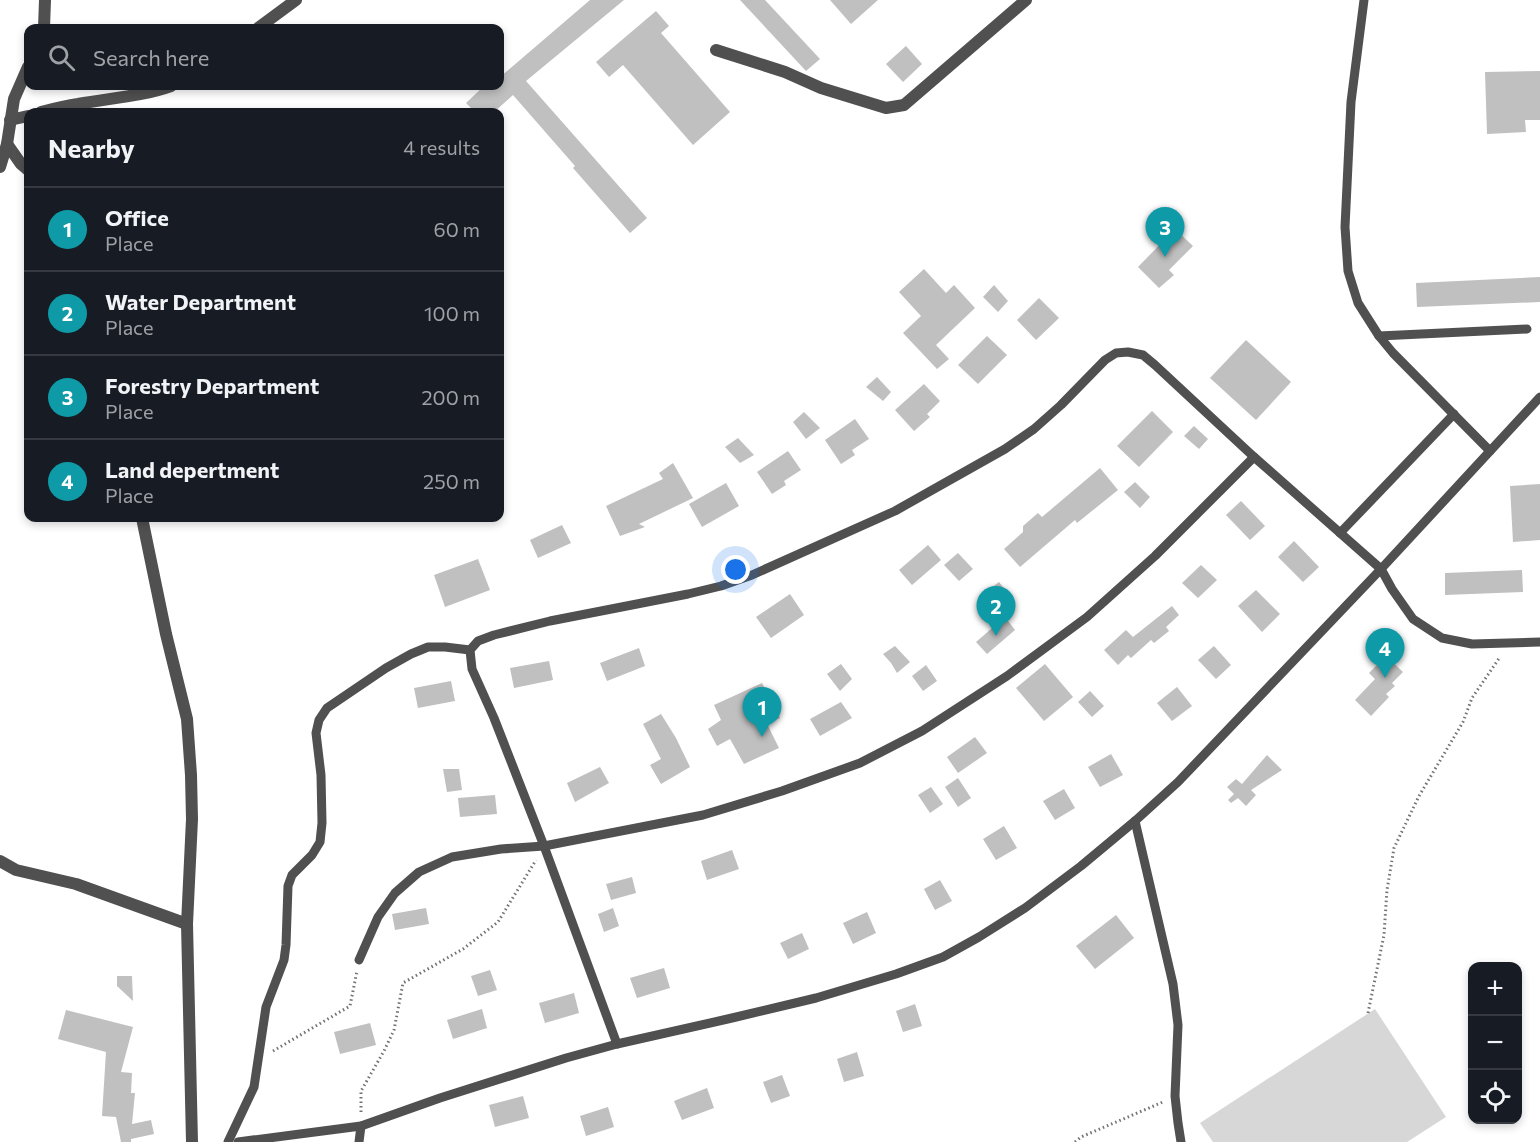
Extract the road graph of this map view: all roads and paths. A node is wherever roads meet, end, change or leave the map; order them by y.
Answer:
1 (45, 0) edge
2 (296, 0) edge
3 (1026, 0) edge
4 (1364, 0) edge
5 (44, 24) edge
6 (263, 24) edge
7 (716, 50) dead end
8 (24, 76) edge
9 (158, 90) edge
10 (59, 108) edge
11 (24, 117) edge
12 (10, 120) junction
13 (7, 144) junction
14 (0, 167) edge
15 (24, 167) edge
16 (1527, 329) dead end
17 (1379, 336) junction
18 (1540, 397) edge
19 (1454, 414) junction
20 (1490, 451) junction
21 (1254, 457) junction
22 (143, 522) edge
23 (1340, 534) junction
24 (1381, 569) junction
25 (1540, 642) edge
26 (1510, 643) junction
27 (470, 650) junction
28 (1135, 821) junction
29 (544, 846) junction
30 (0, 861) edge
31 (187, 924) junction
32 (359, 960) joint
33 (1368, 1013) dead end
34 (617, 1044) junction
35 (259, 1060) junction
36 (1176, 1096) junction
37 (361, 1126) junction
38 (192, 1142) edge
39 (228, 1142) edge
40 (238, 1142) edge
41 (359, 1142) edge
42 (1075, 1142) edge
43 (1181, 1142) edge

1 - 5 street
2 - 6 street
3 - 7 street
4 - 17 lane
8 - 12 street
9 - 10 street
11 - 12 street
12 - 13 street
13 - 14 street
13 - 15 street
16 - 17 lane
17 - 19 lane
18 - 20 lane
19 - 20 lane
19 - 23 lane
20 - 24 lane
21 - 23 lane
21 - 27 lane
21 - 29 lane
22 - 31 street
23 - 24 lane
24 - 26 lane
24 - 28 lane
25 - 26 lane
26 - 33 path
27 - 29 lane
27 - 35 lane
28 - 34 lane
28 - 36 lane
29 - 32 lane
29 - 34 lane
29 - 37 path
30 - 31 street
31 - 38 street
32 - 35 path
34 - 37 lane
35 - 39 lane
36 - 42 path
36 - 43 lane
37 - 40 lane
37 - 41 lane

